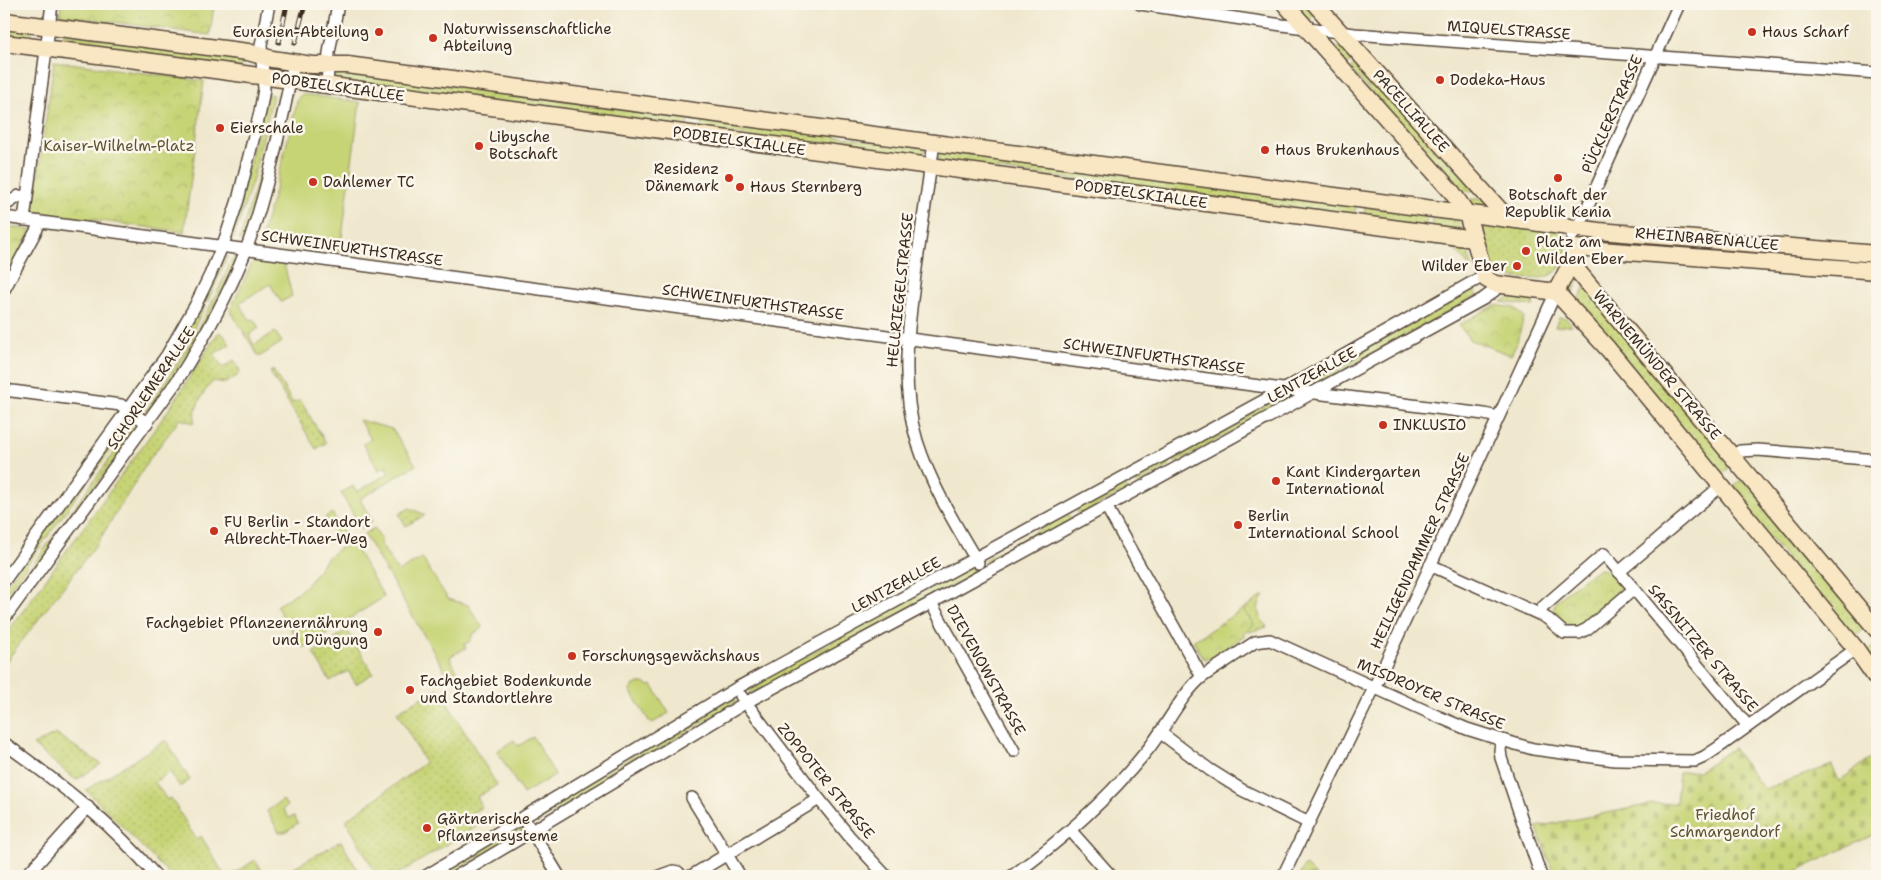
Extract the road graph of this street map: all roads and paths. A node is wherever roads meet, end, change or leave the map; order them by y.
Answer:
1 (52, 4) edge
2 (269, 4) edge
3 (338, 4) edge
4 (1140, 4) edge
5 (1285, 4) edge
6 (1315, 4) edge
7 (1679, 4) edge
8 (4, 21) edge
9 (48, 28) junction
10 (1308, 28) junction
11 (1340, 32) junction
12 (4, 44) edge
13 (46, 49) junction
14 (260, 56) junction
15 (1654, 57) junction
16 (294, 62) junction
17 (329, 64) junction
18 (1877, 73) edge
19 (262, 76) junction
20 (290, 80) junction
21 (327, 85) junction
22 (697, 111) junction
23 (694, 134) junction
24 (934, 143) junction
25 (930, 166) junction
26 (26, 197) junction
27 (1363, 200) junction
28 (4, 206) edge
29 (1467, 214) junction
30 (4, 217) edge
31 (1508, 219) junction
32 (24, 220) junction
33 (38, 222) junction
34 (1360, 223) junction
35 (1474, 239) junction
36 (1571, 240) junction
37 (222, 246) junction
38 (246, 249) junction
39 (1877, 254) edge
40 (1877, 271) edge
41 (1485, 275) junction
42 (1502, 285) junction
43 (4, 290) edge
44 (1556, 292) junction
45 (907, 337) junction
46 (1285, 389) junction
47 (4, 390) edge
48 (1314, 391) junction
49 (128, 410) junction
50 (1498, 417) junction
51 (147, 423) junction
52 (1877, 460) edge
53 (1738, 462) junction
54 (1126, 476) junction
55 (1720, 486) junction
56 (1134, 490) junction
57 (1106, 506) junction
58 (1069, 507) junction
59 (1077, 522) junction
60 (976, 559) junction
61 (1430, 565) junction
62 (1619, 572) junction
63 (984, 574) junction
64 (4, 581) edge
65 (1634, 589) junction
66 (931, 603) junction
67 (1539, 614) junction
68 (4, 619) edge
69 (1877, 631) edge
70 (1856, 649) junction
71 (1202, 677) junction
72 (1877, 679) edge
73 (737, 688) junction
74 (1374, 688) junction
75 (745, 703) junction
76 (1748, 726) junction
77 (1161, 733) junction
78 (1502, 740) junction
79 (4, 744) edge
80 (1014, 751) dead end
81 (692, 798) dead end
82 (819, 799) junction
83 (88, 807) junction
84 (523, 818) junction
85 (1309, 823) junction
86 (1071, 831) junction
87 (532, 832) junction
88 (726, 854) junction
89 (26, 876) edge
90 (156, 876) edge
91 (426, 876) edge
92 (457, 876) edge
93 (559, 876) edge
94 (659, 876) edge
95 (681, 876) edge
96 (691, 876) edge
97 (740, 876) edge
98 (886, 876) edge
99 (1012, 876) edge
100 (1111, 876) edge
101 (1283, 876) edge
102 (1541, 876) edge

1 - 9 street
2 - 14 street, SCHORLEMERALLEE
3 - 17 street
4 - 10 street, MIQUELSTRASSE
5 - 10 street, PACELLIALLEE
6 - 11 street, PACELLIALLEE
7 - 15 street, PÜCKLERSTRASSE
8 - 9 street, PODBIELSKIALLEE
9 - 13 street
9 - 14 street, PODBIELSKIALLEE
10 - 11 street, MIQUELSTRASSE
10 - 29 street, PACELLIALLEE
11 - 15 street, MIQUELSTRASSE
11 - 31 street, PACELLIALLEE
12 - 13 street, PODBIELSKIALLEE
13 - 19 street, PODBIELSKIALLEE
13 - 26 street
14 - 16 street, PODBIELSKIALLEE
14 - 19 street, SCHORLEMERALLEE
15 - 18 street, MIQUELSTRASSE
15 - 36 street, PÜCKLERSTRASSE
16 - 17 street, PODBIELSKIALLEE
16 - 20 street, SCHORLEMERALLEE
17 - 21 street
17 - 22 street, PODBIELSKIALLEE
19 - 20 street, PODBIELSKIALLEE
19 - 37 street, SCHORLEMERALLEE
20 - 21 street, PODBIELSKIALLEE
20 - 38 street, SCHORLEMERALLEE
21 - 23 street, PODBIELSKIALLEE
22 - 23 street
22 - 24 street, PODBIELSKIALLEE
23 - 25 street, PODBIELSKIALLEE
24 - 25 street, HELLRIEGELSTRASSE
24 - 27 street, PODBIELSKIALLEE
25 - 34 street, PODBIELSKIALLEE
25 - 45 street, HELLRIEGELSTRASSE
26 - 28 street
26 - 32 street
27 - 29 street, PODBIELSKIALLEE
27 - 34 street
29 - 31 street
29 - 35 street
30 - 32 street, SCHWEINFURTHSTRASSE
31 - 36 street, RHEINBABENALLEE
32 - 33 street, SCHWEINFURTHSTRASSE
33 - 37 street, SCHWEINFURTHSTRASSE
33 - 43 street
34 - 35 street, PODBIELSKIALLEE
35 - 41 street
36 - 39 street, RHEINBABENALLEE
36 - 40 street, RHEINBABENALLEE
36 - 44 street
36 - 53 street, WARNEMÜNDER STRASSE
37 - 38 street, SCHWEINFURTHSTRASSE
37 - 49 street, SCHORLEMERALLEE
38 - 45 street, SCHWEINFURTHSTRASSE
38 - 51 street, SCHORLEMERALLEE
41 - 42 street
41 - 46 street, LENTZEALLEE
42 - 44 street
42 - 48 street, LENTZEALLEE
44 - 50 street, HEILIGENDAMMER STRASSE
44 - 55 street, WARNEMÜNDER STRASSE
45 - 46 street, SCHWEINFURTHSTRASSE
45 - 60 street, HELLRIEGELSTRASSE
46 - 48 street, SCHWEINFURTHSTRASSE
46 - 54 street, LENTZEALLEE
47 - 49 street
48 - 50 street, SCHWEINFURTHSTRASSE
48 - 56 street, LENTZEALLEE
49 - 51 street
49 - 64 street, SCHORLEMERALLEE
50 - 61 street, HEILIGENDAMMER STRASSE
51 - 68 street, SCHORLEMERALLEE
52 - 53 street
53 - 55 street
53 - 69 street, WARNEMÜNDER STRASSE
54 - 56 street
54 - 58 street, LENTZEALLEE
55 - 62 street
55 - 70 street, WARNEMÜNDER STRASSE
56 - 57 street, LENTZEALLEE
57 - 59 street, LENTZEALLEE
57 - 71 street
58 - 59 street
58 - 60 street, LENTZEALLEE
59 - 63 street, LENTZEALLEE
60 - 63 street, HELLRIEGELSTRASSE
60 - 73 street, LENTZEALLEE
61 - 67 street
61 - 74 street, HEILIGENDAMMER STRASSE
62 - 65 street, SASSNITZER STRASSE
62 - 67 street, SASSNITZER STRASSE
63 - 66 street, LENTZEALLEE
65 - 67 street
65 - 76 street, SASSNITZER STRASSE
66 - 75 street, LENTZEALLEE
66 - 80 street, DIEVENOWSTRASSE
69 - 70 street, WARNEMÜNDER STRASSE
70 - 72 street, WARNEMÜNDER STRASSE
70 - 76 street, MISDROYER STRASSE
71 - 74 street, MISDROYER STRASSE
71 - 77 street
73 - 75 street
73 - 84 street, LENTZEALLEE
74 - 78 street, MISDROYER STRASSE
74 - 85 street, HEILIGENDAMMER STRASSE
75 - 82 street, ZOPPOTER STRASSE
75 - 87 street, LENTZEALLEE
76 - 78 street, MISDROYER STRASSE
77 - 85 street
77 - 86 street
78 - 102 street
79 - 83 street
81 - 88 street
82 - 88 street
82 - 98 street, ZOPPOTER STRASSE
83 - 89 street
83 - 90 street
84 - 87 street
84 - 91 street, LENTZEALLEE
85 - 101 street, HEILIGENDAMMER STRASSE
86 - 99 street
86 - 100 street
87 - 92 street, LENTZEALLEE
87 - 93 street
88 - 96 street
88 - 97 street
94 - 95 street

